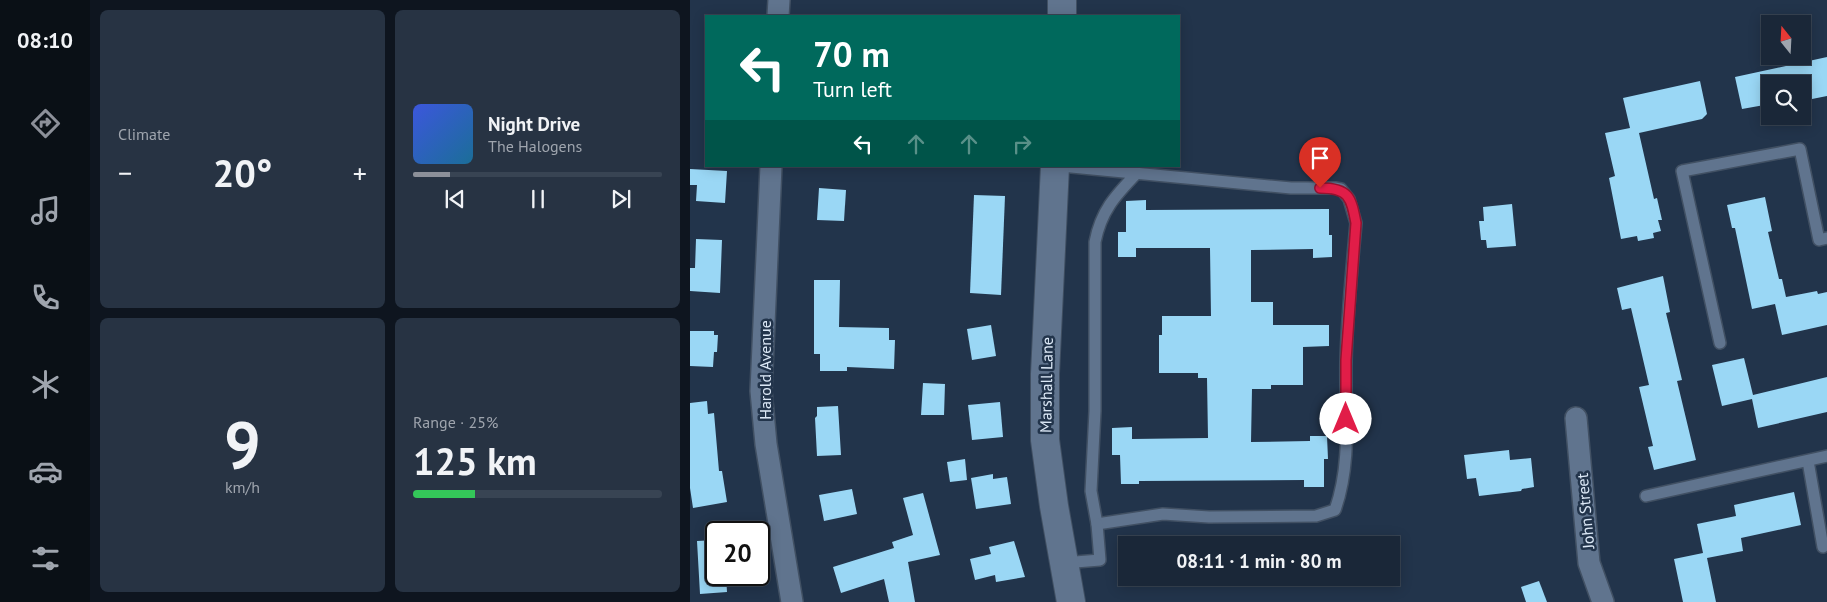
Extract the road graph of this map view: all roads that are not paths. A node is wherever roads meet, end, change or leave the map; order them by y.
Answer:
1 (779, 0) edge
2 (1062, 0) edge
3 (778, 15) edge
4 (1062, 15) edge
5 (772, 167) edge
6 (1054, 167) edge
7 (1070, 167) edge
8 (1136, 174) junction
9 (1827, 238) edge
10 (1720, 343) dead end
11 (1576, 418) dead end
12 (1827, 456) edge
13 (1808, 461) junction
14 (1646, 496) dead end
15 (1096, 524) junction
16 (1823, 547) dead end
17 (1063, 563) junction
18 (792, 602) edge
19 (1071, 602) edge
20 (1602, 602) edge

1 - 3 street
2 - 4 street
5 - 18 street, Harold Avenue
6 - 17 street, Marshall Lane
7 - 8 lane
8 - 15 lane
8 - 15 lane
9 - 10 lane
11 - 20 street, John Street
12 - 13 lane
13 - 14 lane
13 - 16 lane
15 - 17 lane
17 - 19 street, Marshall Lane

